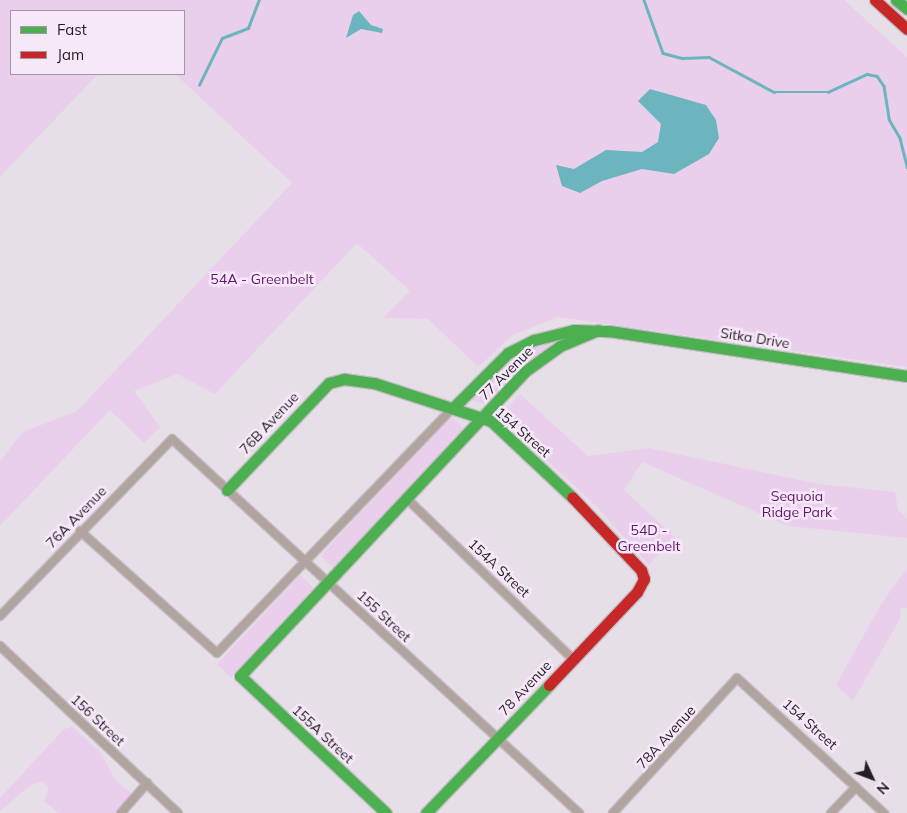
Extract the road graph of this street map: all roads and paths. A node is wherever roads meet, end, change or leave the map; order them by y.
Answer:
1 (875, 0) edge
2 (896, 0) edge
3 (907, 10) edge
4 (907, 29) edge
5 (598, 330) junction
6 (907, 376) edge
7 (336, 380) joint
8 (453, 408) junction
9 (483, 417) junction
10 (172, 439) joint
11 (227, 490) junction
12 (406, 498) junction
13 (80, 531) junction
14 (307, 563) junction
15 (327, 580) junction
16 (643, 583) joint
17 (0, 616) edge
18 (0, 646) edge
19 (573, 659) junction
20 (240, 676) joint
21 (737, 678) joint
22 (498, 738) junction
23 (147, 783) junction
24 (856, 787) junction
25 (121, 813) edge
26 (178, 813) edge
27 (386, 813) edge
28 (426, 813) edge
29 (579, 813) edge
30 (613, 813) edge
31 (831, 813) edge
32 (884, 813) edge

1 - 4 street
2 - 3 street
5 - 6 street, Sitka Drive
5 - 8 street, 77 Avenue
5 - 9 street, 77 Avenue
7 - 8 street, 154 Street
7 - 11 street, 76B Avenue
8 - 9 street, 154 Street
8 - 14 street, 77 Avenue
9 - 12 street, 77 Avenue
9 - 16 street, 154 Street
10 - 11 street, 155 Street
10 - 13 street, 76A Avenue
11 - 14 street, 155 Street
12 - 15 street, 77 Avenue
12 - 19 street, 154A Street
13 - 14 street, 77 Avenue
13 - 17 street, 76A Avenue
14 - 15 street, 155 Street
15 - 20 street, 77 Avenue
15 - 22 street, 155 Street
16 - 19 street, 78 Avenue
18 - 23 street, 156 Street
19 - 22 street, 78 Avenue
20 - 27 street, 155A Street
21 - 24 street, 154 Street
21 - 30 street, 78A Avenue
22 - 28 street, 78 Avenue
22 - 29 street, 155 Street
23 - 25 street
23 - 26 street, 156 Street
24 - 31 street
24 - 32 street, 154 Street

